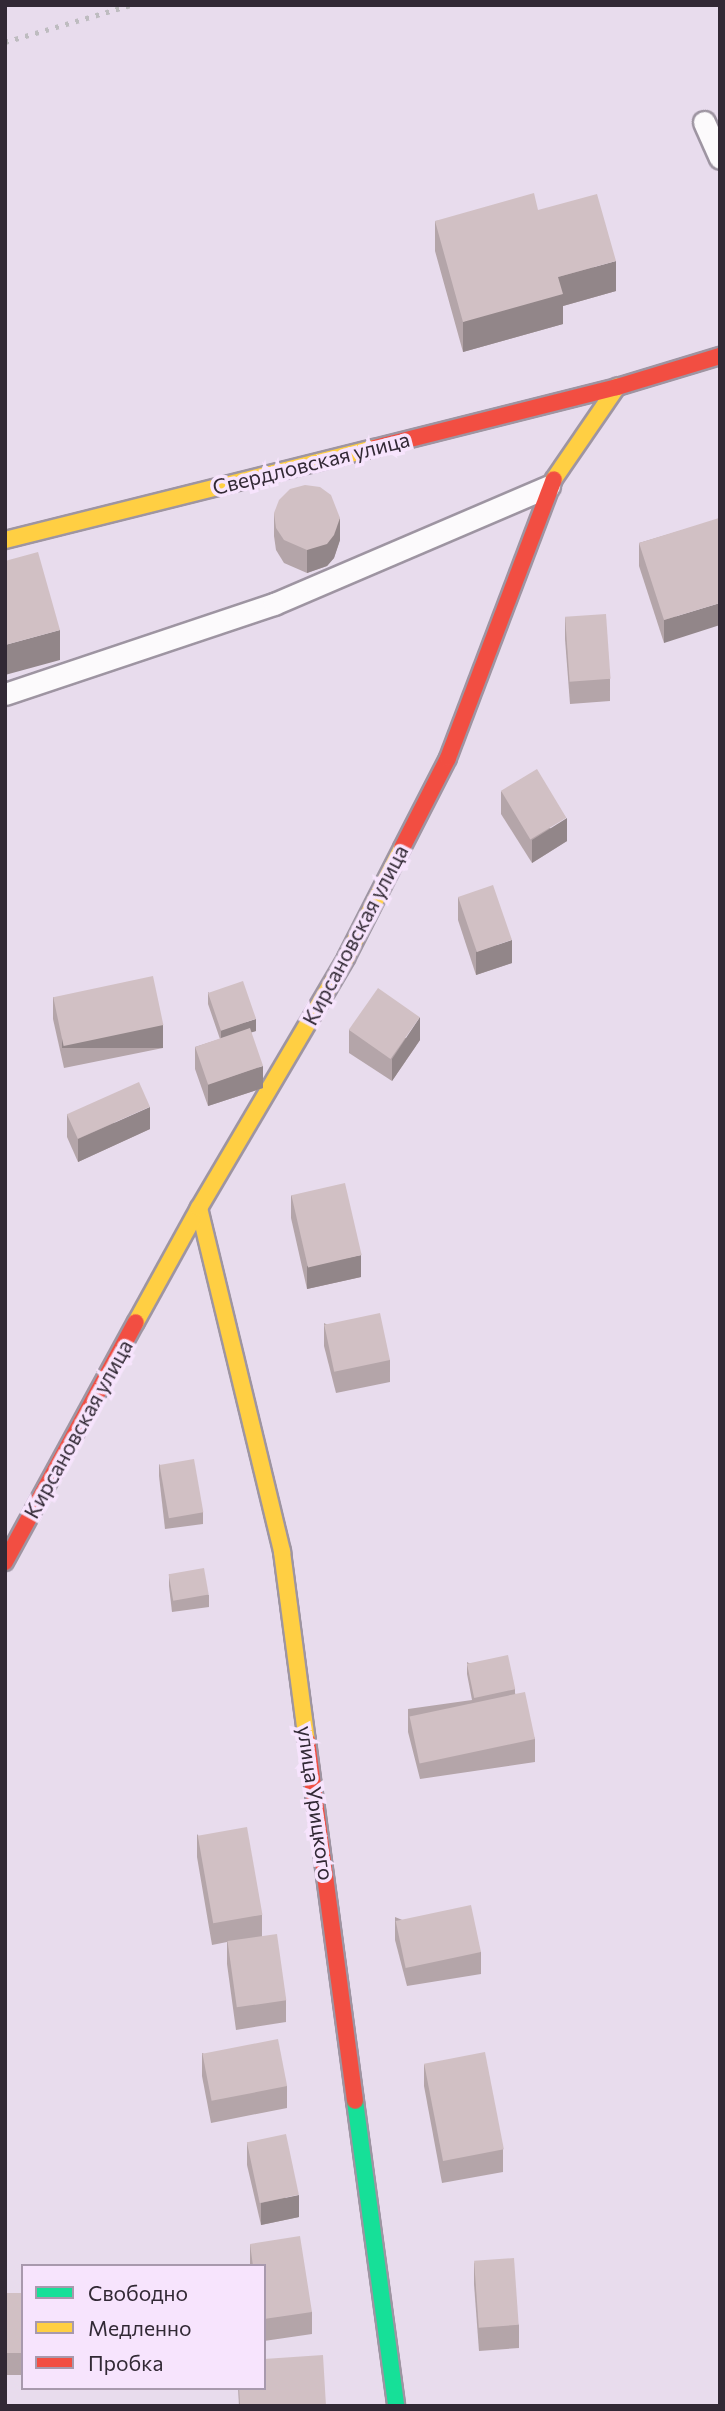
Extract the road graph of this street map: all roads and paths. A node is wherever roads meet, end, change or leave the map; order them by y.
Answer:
1 (704, 121) dead end
2 (720, 158) edge
3 (720, 356) edge
4 (617, 387) junction
5 (549, 486) junction
6 (5, 540) edge
7 (5, 694) edge
8 (199, 1208) junction
9 (5, 1562) edge
10 (396, 2406) edge

1 - 2 lane
3 - 4 street
4 - 5 street, Кирсановская улица
4 - 6 street, Свердловская улица
5 - 7 lane
5 - 8 street, Кирсановская улица
8 - 9 street, Кирсановская улица
8 - 10 street, улица Урицкого

